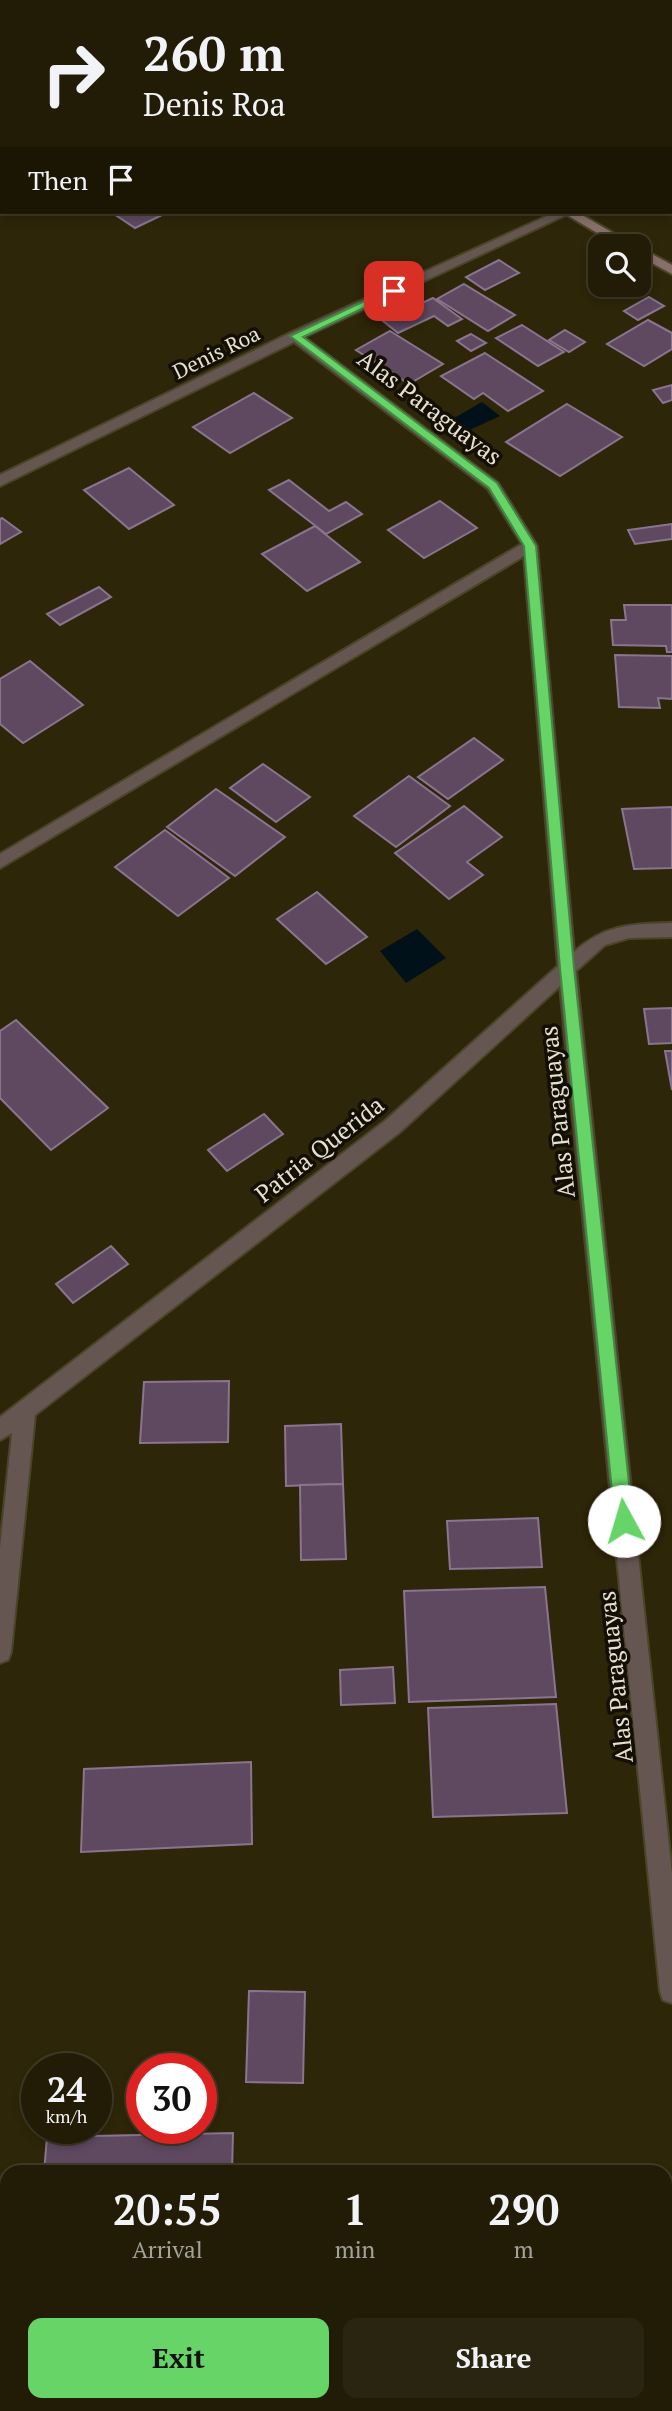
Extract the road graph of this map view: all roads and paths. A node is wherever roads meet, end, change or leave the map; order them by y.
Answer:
1 (563, 214) edge
2 (571, 214) edge
3 (607, 234) edge
4 (651, 258) edge
5 (672, 270) edge
6 (295, 336) junction
7 (0, 481) edge
8 (530, 546) junction
9 (0, 862) edge
10 (672, 930) edge
11 (567, 968) junction
12 (25, 1412) junction
13 (0, 1430) edge
14 (0, 1652) edge
15 (672, 1990) edge

1 - 6 street, Denis Roa
2 - 3 main road
4 - 5 main road
6 - 7 street, Denis Roa
6 - 8 street, Alas Paraguayas
8 - 9 street
8 - 11 street, Alas Paraguayas
10 - 11 street, Patria Querida
11 - 12 street, Patria Querida
11 - 15 street, Alas Paraguayas
12 - 13 street, Patria Querida
12 - 14 street

